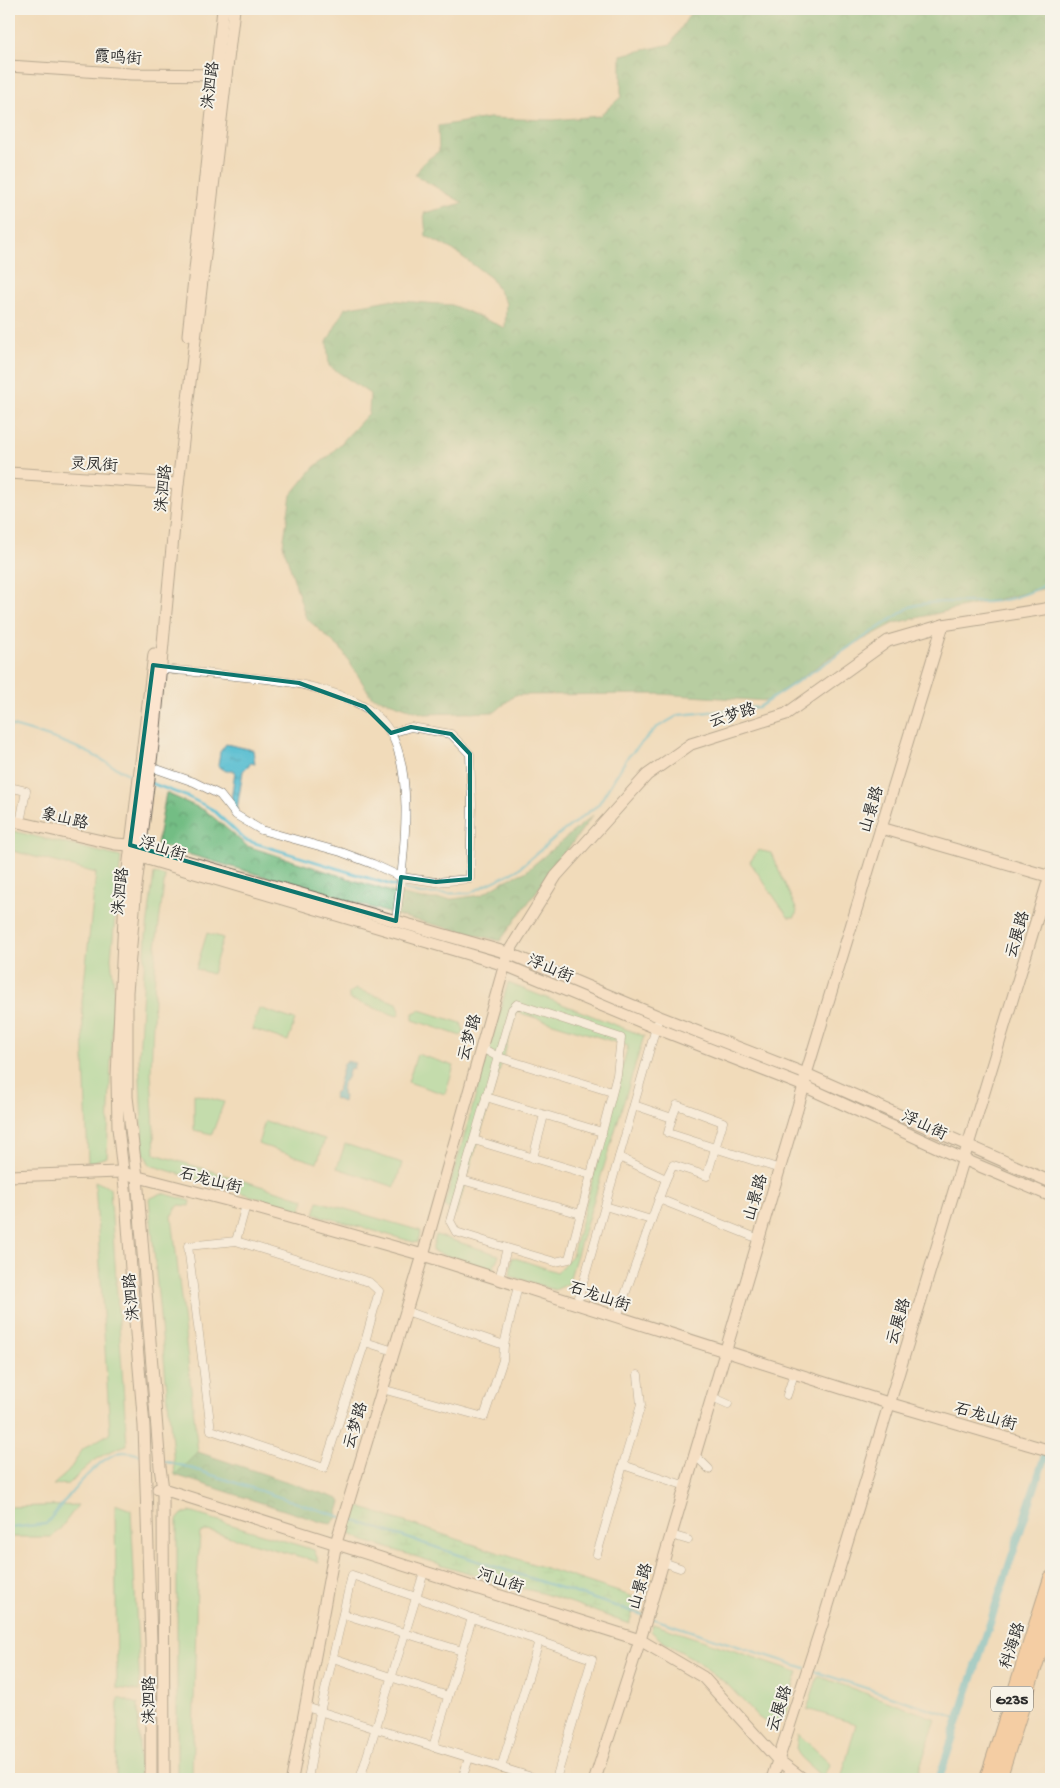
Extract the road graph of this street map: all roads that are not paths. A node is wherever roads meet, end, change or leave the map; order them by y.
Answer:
1 (223, 9) edge
2 (234, 9) edge
3 (9, 66) edge
4 (221, 75) junction
5 (9, 473) edge
6 (174, 484) junction
7 (1051, 608) edge
8 (943, 625) junction
9 (157, 667) junction
10 (391, 733) junction
11 (151, 766) junction
12 (144, 781) junction
13 (9, 787) edge
14 (14, 822) edge
15 (881, 828) junction
16 (115, 844) joint
17 (135, 851) junction
18 (1051, 875) edge
19 (401, 881) junction
20 (396, 921) junction
21 (508, 953) junction
22 (505, 965) junction
23 (658, 1023) junction
24 (482, 1048) junction
25 (498, 1057) junction
26 (805, 1080) junction
27 (612, 1092) junction
28 (486, 1097) junction
29 (634, 1105) junction
30 (544, 1114) junction
31 (672, 1118) junction
32 (602, 1132) junction
33 (474, 1140) junction
34 (969, 1147) junction
35 (716, 1148) junction
36 (619, 1157) junction
37 (533, 1158) junction
38 (963, 1159) junction
39 (780, 1169) junction
40 (123, 1173) junction
41 (591, 1175) junction
42 (9, 1176) edge
43 (137, 1177) junction
44 (666, 1179) junction
45 (462, 1180) junction
46 (1051, 1182) edge
47 (1051, 1196) edge
48 (659, 1199) junction
49 (246, 1205) junction
50 (605, 1206) junction
51 (581, 1214) junction
52 (652, 1220) junction
53 (759, 1239) junction
54 (236, 1241) junction
55 (507, 1248) junction
56 (423, 1255) junction
57 (498, 1279) junction
58 (518, 1286) junction
59 (577, 1304) junction
60 (406, 1311) junction
61 (617, 1317) junction
62 (365, 1342) junction
63 (504, 1344) junction
64 (394, 1351) junction
65 (725, 1352) junction
66 (794, 1374) junction
67 (638, 1375) dead end
68 (382, 1389) junction
69 (787, 1396) dead end
70 (712, 1398) junction
71 (888, 1403) junction
72 (728, 1404) dead end
73 (1051, 1452) edge
74 (695, 1455) junction
75 (624, 1465) junction
76 (709, 1469) dead end
77 (686, 1486) junction
78 (146, 1489) junction
79 (164, 1489) junction
80 (671, 1535) junction
81 (688, 1540) dead end
82 (336, 1544) junction
83 (597, 1554) dead end
84 (663, 1562) junction
85 (680, 1568) dead end
86 (424, 1572) junction
87 (1051, 1578) edge
88 (416, 1597) junction
89 (343, 1614) junction
90 (1051, 1616) edge
91 (472, 1618) junction
92 (405, 1634) junction
93 (640, 1640) junction
94 (539, 1641) junction
95 (462, 1651) junction
96 (333, 1658) junction
97 (391, 1677) junction
98 (448, 1696) junction
99 (306, 1707) junction
100 (320, 1712) junction
101 (376, 1729) junction
102 (432, 1746) junction
103 (469, 1758) junction
104 (778, 1760) junction
105 (501, 1768) junction
106 (151, 1779) edge
107 (164, 1779) edge
108 (292, 1779) edge
109 (308, 1779) edge
110 (360, 1779) edge
111 (462, 1779) edge
112 (538, 1779) edge
113 (556, 1779) edge
114 (595, 1779) edge
115 (772, 1779) edge
116 (803, 1779) edge
117 (987, 1779) edge
118 (999, 1779) edge

1 - 4 street, 洙泗路
2 - 4 street, 洙泗路
3 - 4 street, 霞鸣街
4 - 6 street, 洙泗路
5 - 6 street, 灵凤街
6 - 9 street, 洙泗路
7 - 8 street, 云梦路
8 - 15 street, 山景路
8 - 21 street, 云梦路
9 - 10 street
9 - 11 street, 洙泗路
9 - 12 street, 洙泗路
10 - 19 street
10 - 19 street
11 - 12 street, 洙泗路
11 - 19 street
12 - 17 street, 洙泗路
13 - 14 street
14 - 16 street, 象山路
15 - 18 street
15 - 26 street, 山景路
16 - 17 street, 浮山街
17 - 20 street, 浮山街
17 - 22 street, 浮山街
17 - 40 street, 洙泗路
17 - 43 street, 洙泗路
18 - 34 street, 云展路
19 - 20 street
20 - 21 street, 浮山街
21 - 22 street, 云梦路
21 - 23 street, 浮山街
22 - 23 street, 浮山街
22 - 24 street, 云梦路
23 - 26 street, 浮山街
23 - 29 street
24 - 25 street
24 - 56 street, 云梦路
25 - 27 street
25 - 27 street
25 - 28 street
26 - 34 street, 浮山街
26 - 38 street, 浮山街
26 - 39 street, 山景路
27 - 32 street
28 - 30 street
28 - 33 street
29 - 31 street
29 - 36 street
30 - 32 street
30 - 37 street
31 - 35 street
31 - 35 street
32 - 41 street
33 - 37 street
33 - 45 street
34 - 38 street, 云展路
34 - 46 street, 浮山街
35 - 39 street
35 - 44 street
36 - 44 street
36 - 50 street
37 - 41 street
38 - 47 street, 浮山街
38 - 71 street, 云展路
39 - 53 street, 山景路
40 - 42 street
40 - 43 street, 石龙山街
40 - 78 street, 洙泗路
41 - 51 street
43 - 49 street, 石龙山街
43 - 79 street, 洙泗路
44 - 48 street
45 - 51 street
45 - 55 street
48 - 52 street
48 - 53 street
49 - 54 street
49 - 56 street, 石龙山街
50 - 52 street
50 - 59 street
51 - 55 street
52 - 61 street
53 - 65 street, 山景路
54 - 62 street
54 - 62 street
55 - 57 street
56 - 57 street, 石龙山街
56 - 60 street, 云梦路
57 - 58 street, 石龙山街
58 - 59 street, 石龙山街
58 - 63 street
59 - 61 street, 石龙山街
60 - 63 street
60 - 64 street, 云梦路
61 - 65 street, 石龙山街
62 - 64 street
63 - 68 street
64 - 68 street, 云梦路
65 - 66 street, 石龙山街
65 - 70 street, 山景路
66 - 69 street
66 - 71 street, 石龙山街
67 - 75 street
68 - 82 street, 云梦路
70 - 72 street
70 - 74 street, 山景路
71 - 73 street, 石龙山街
71 - 104 street, 云展路
74 - 76 street
74 - 77 street, 山景路
75 - 77 street
75 - 83 street
77 - 80 street, 山景路
78 - 79 street, 河山街
78 - 106 street, 洙泗路
79 - 82 street, 河山街
79 - 107 street, 洙泗路
80 - 81 street
80 - 84 street, 山景路
82 - 86 street, 河山街
82 - 99 street, 云梦路
84 - 85 street
84 - 93 street, 山景路
86 - 88 street
86 - 93 street, 河山街
87 - 117 highway, 科海路 / G235
88 - 89 street
88 - 91 street
88 - 92 street
89 - 92 street
89 - 96 street
90 - 118 highway, 科海路 / G235
91 - 94 street
91 - 95 street
92 - 95 street
92 - 97 street
93 - 104 street, 河山街
93 - 114 street, 山景路
94 - 105 street
94 - 113 street
95 - 98 street
96 - 97 street
96 - 100 street
97 - 98 street
97 - 101 street
98 - 102 street
99 - 100 street
99 - 108 street, 云梦路
100 - 101 street
100 - 109 street
101 - 102 street
101 - 110 street
102 - 103 street
103 - 105 street
103 - 111 street
104 - 115 street, 云展路
104 - 116 street, 河山街
105 - 112 street

